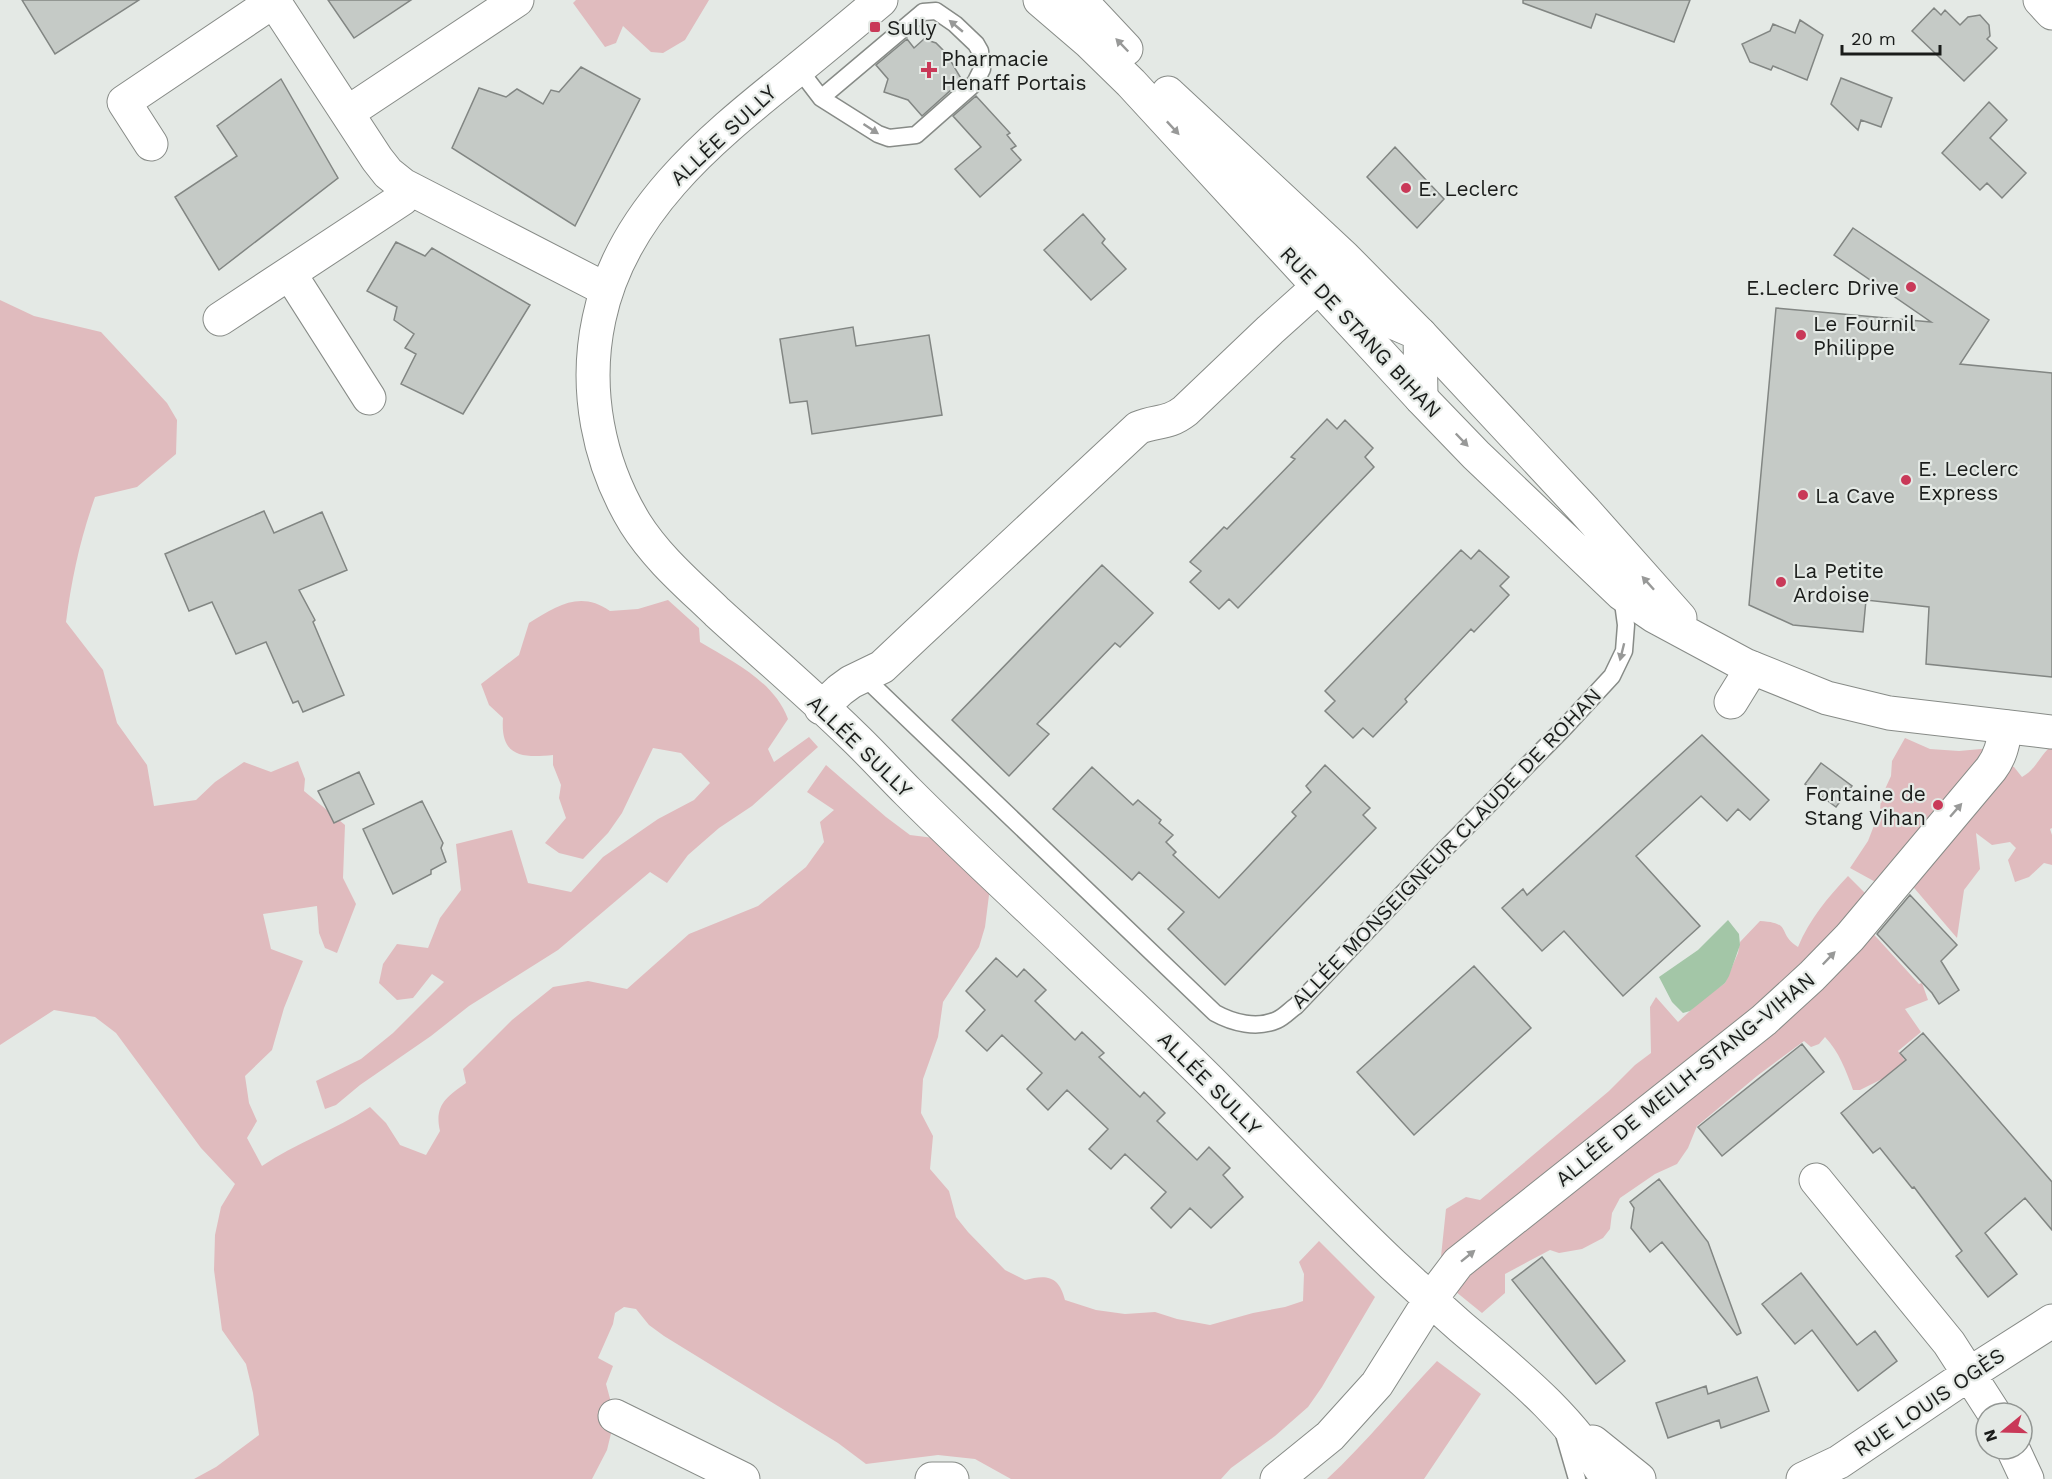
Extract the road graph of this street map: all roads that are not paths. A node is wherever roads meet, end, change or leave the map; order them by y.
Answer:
1 (517, 0) edge
2 (881, 0) edge
3 (1040, 0) edge
4 (1080, 0) edge
5 (2040, 0) edge
6 (274, 1) edge
7 (2052, 13) edge
8 (798, 68) junction
9 (821, 98) junction
10 (347, 113) junction
11 (151, 144) dead end
12 (1223, 183) junction
13 (411, 189) junction
14 (290, 274) junction
15 (1319, 286) junction
16 (607, 290) junction
17 (220, 319) dead end
18 (1420, 334) junction
19 (369, 398) dead end
20 (1421, 398) junction
21 (1622, 594) junction
22 (1702, 641) junction
23 (1752, 668) junction
24 (864, 677) junction
25 (1731, 702) dead end
26 (822, 708) junction
27 (2006, 727) junction
28 (2052, 732) edge
29 (1815, 1180) dead end
30 (1430, 1300) junction
31 (2052, 1321) edge
32 (1969, 1374) junction
33 (1986, 1401) edge
34 (1556, 1413) junction
35 (615, 1416) dead end
36 (2019, 1461) edge
37 (743, 1479) edge
38 (932, 1479) edge
39 (952, 1479) edge
40 (1277, 1479) edge
41 (1577, 1479) edge
42 (1607, 1479) edge
43 (1638, 1479) edge
44 (1803, 1479) edge
45 (2027, 1479) edge

1 - 10 street
2 - 8 street, ALLÉE SULLY
3 -> 12 street, RUE DE STANG BIHAN
18 -> 4 street, RUE DE STANG BIHAN
5 - 7 street
6 - 10 street
6 - 11 street
8 - 9 lane
8 - 16 street, ALLÉE SULLY
9 -> 9 lane
10 - 13 street
12 - 15 street, RUE DE STANG BIHAN
12 - 18 street
13 - 14 street
13 - 16 street
14 - 17 street
14 - 19 street
15 - 20 street, RUE DE STANG BIHAN
15 - 24 street
16 - 26 street, ALLÉE SULLY
18 - 20 street
22 -> 18 street, RUE DE STANG BIHAN
20 -> 21 street, RUE DE STANG BIHAN
21 - 22 street, RUE DE STANG BIHAN
21 -> 24 lane, ALLÉE MONSEIGNEUR CLAUDE DE ROHAN
22 - 23 street, RUE DE STANG BIHAN
23 - 25 street
23 - 27 street, RUE DE STANG BIHAN
24 - 26 street
26 - 30 street, ALLÉE SULLY
27 - 28 street, RUE DE STANG BIHAN
30 -> 27 street, ALLÉE DE MEILH-STANG-VIHAN
29 - 32 street
30 - 34 street, ALLÉE SULLY
30 - 40 street, ALLÉE DE MEILH-STANG-VIHAN
31 - 32 street, RUE LOUIS OGÈS
32 - 33 street
32 - 44 street, RUE LOUIS OGÈS
34 - 41 lane, ALLÉE SULLY
34 - 42 street, ALLÉE SULLY
34 - 43 street, ALLÉE SULLY
35 - 37 street
36 - 45 street
38 - 39 street

